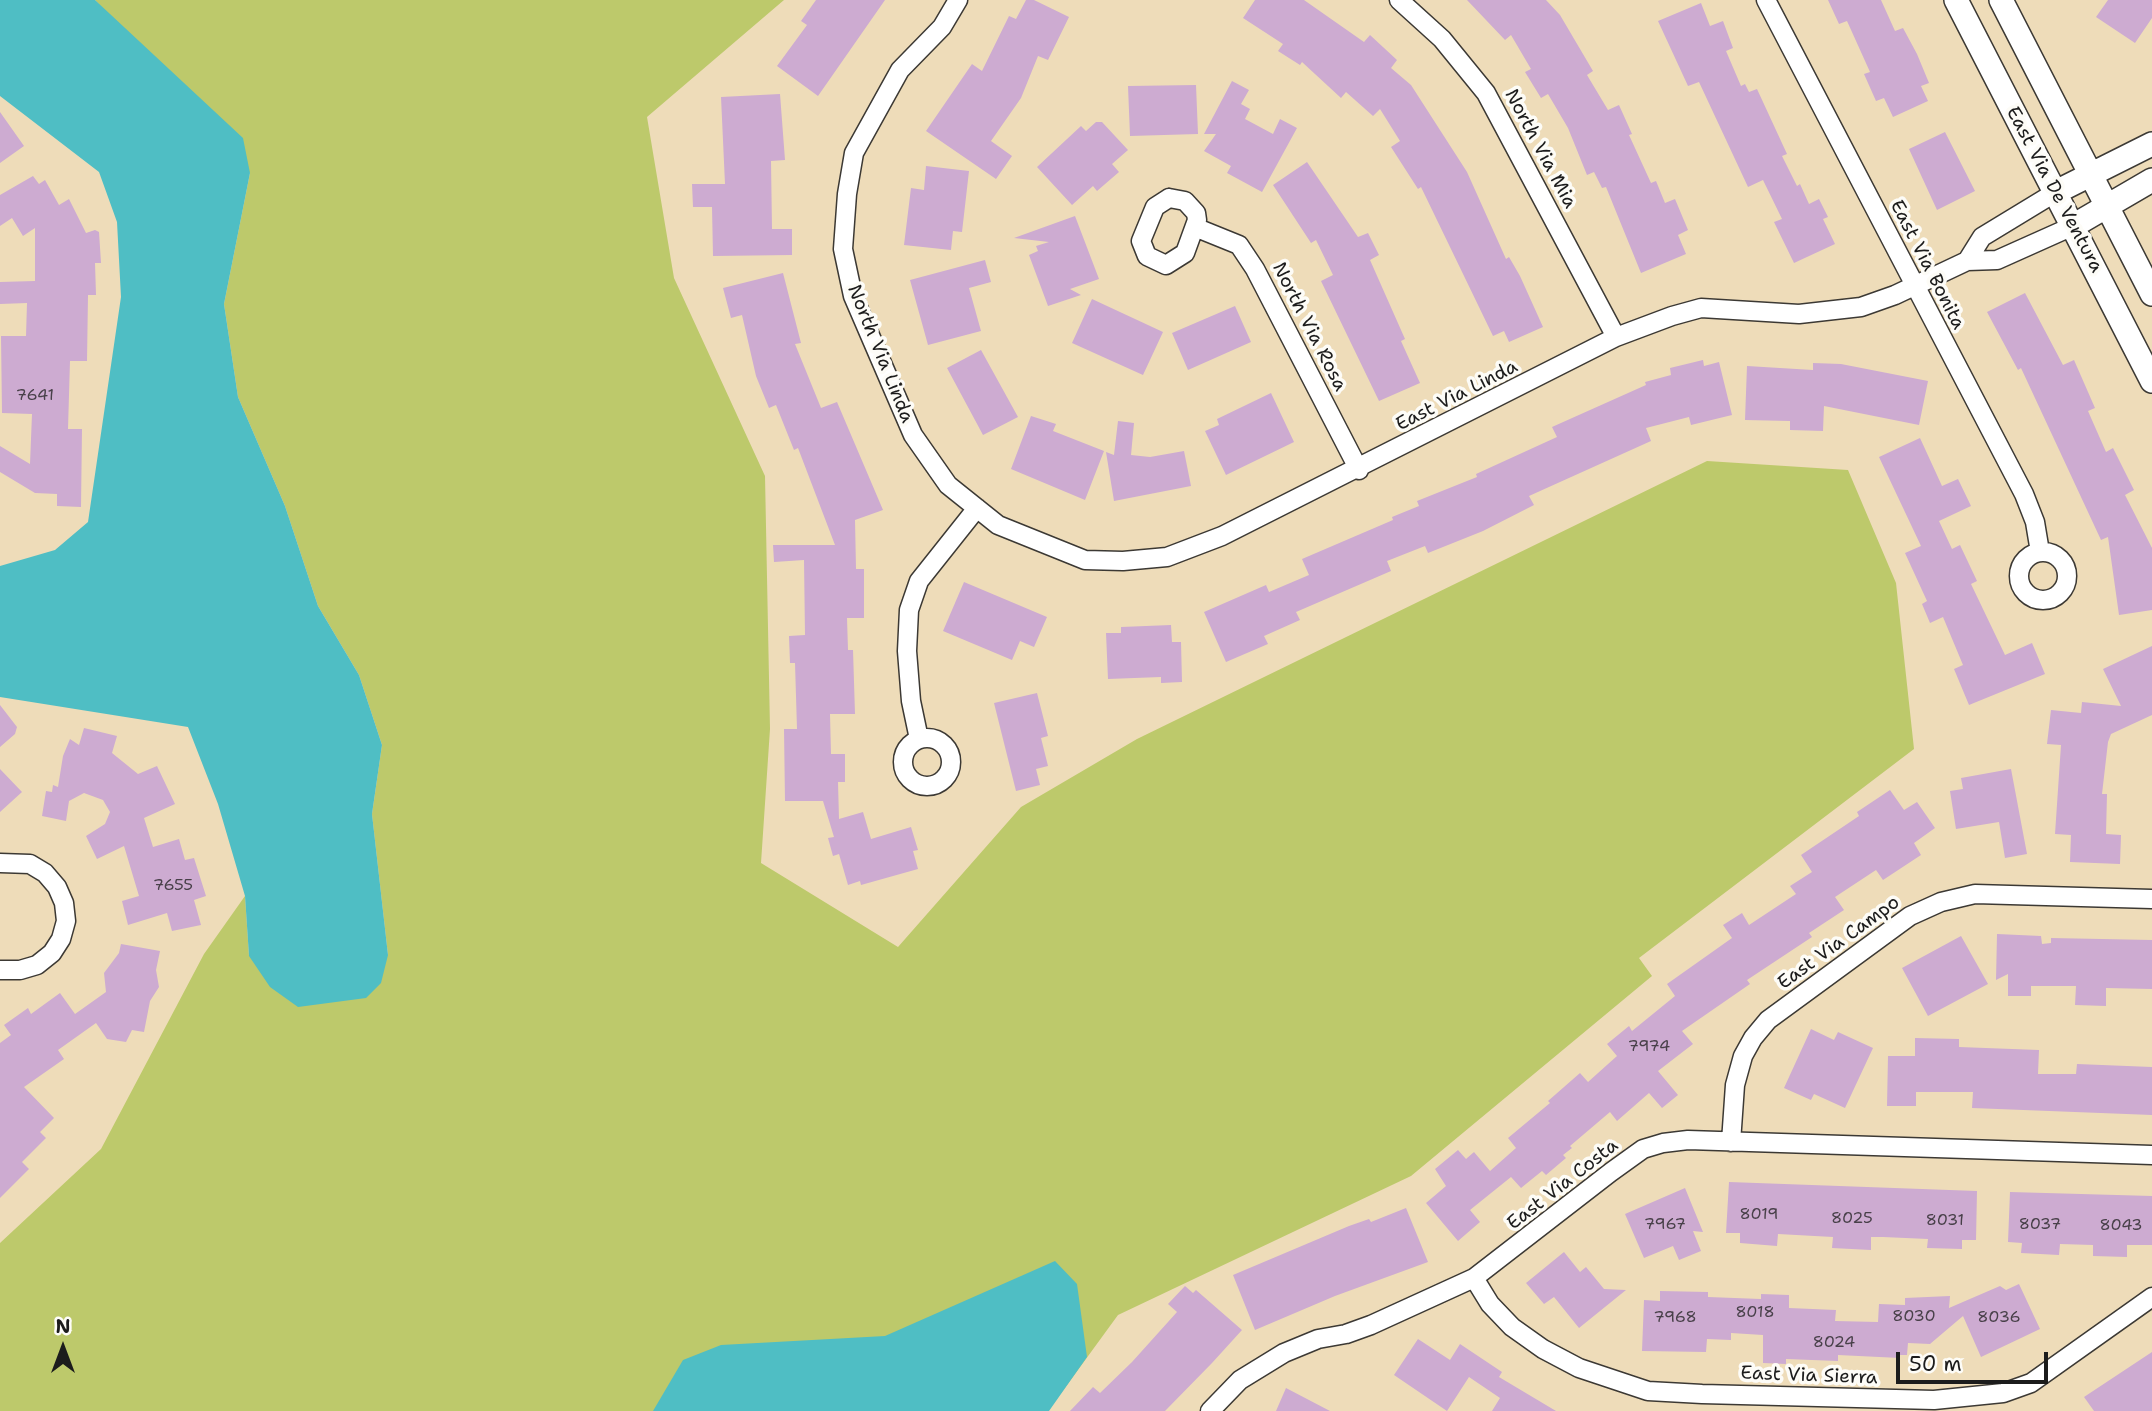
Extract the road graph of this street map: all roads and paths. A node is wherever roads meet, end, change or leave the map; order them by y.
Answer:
1 (958, 0) edge
2 (1399, 0) edge
3 (1766, 0) edge
4 (1956, 0) edge
5 (2001, 0) edge
6 (2152, 144) edge
7 (2091, 176) junction
8 (2152, 180) edge
9 (2056, 192) junction
10 (2107, 206) junction
11 (2073, 226) junction
12 (1197, 228) dead end
13 (1967, 261) junction
14 (1914, 287) junction
15 (2152, 294) edge
16 (1616, 337) junction
17 (2152, 381) edge
18 (1359, 470) junction
19 (977, 508) junction
20 (2040, 552) dead end
21 (919, 739) dead end
22 (0, 863) edge
23 (2152, 899) edge
24 (0, 970) edge
25 (1731, 1142) junction
26 (2152, 1155) edge
27 (1474, 1278) junction
28 (2152, 1297) edge
29 (1933, 1406) edge
30 (1210, 1411) edge

1 - 19 street, North Via Linda
2 - 16 street, North Via Mia
3 - 14 street, East Via Bonita
4 - 9 main road, East Via De Ventura
5 - 7 main road, East Via De Ventura
6 - 7 main road
7 - 9 main road
7 - 10 main road, East Via De Ventura
8 - 10 main road
9 - 11 main road, East Via De Ventura
9 - 13 street, East Via Linda
10 - 11 main road
10 - 15 main road, East Via De Ventura
11 - 13 street, East Via Linda
11 - 17 main road, East Via De Ventura
12 - 18 street, North Via Rosa
13 - 14 street, East Via Linda
14 - 16 street, East Via Linda
14 - 20 street, East Via Bonita
16 - 18 street, East Via Linda
18 - 19 street, East Via Linda
19 - 21 street
22 - 24 street
23 - 25 street, East Via Campo
25 - 26 street, East Via Costa
25 - 27 street, East Via Costa
27 - 29 street, East Via Sierra
27 - 30 street, East Via Costa
28 - 29 street, East Via Sierra

